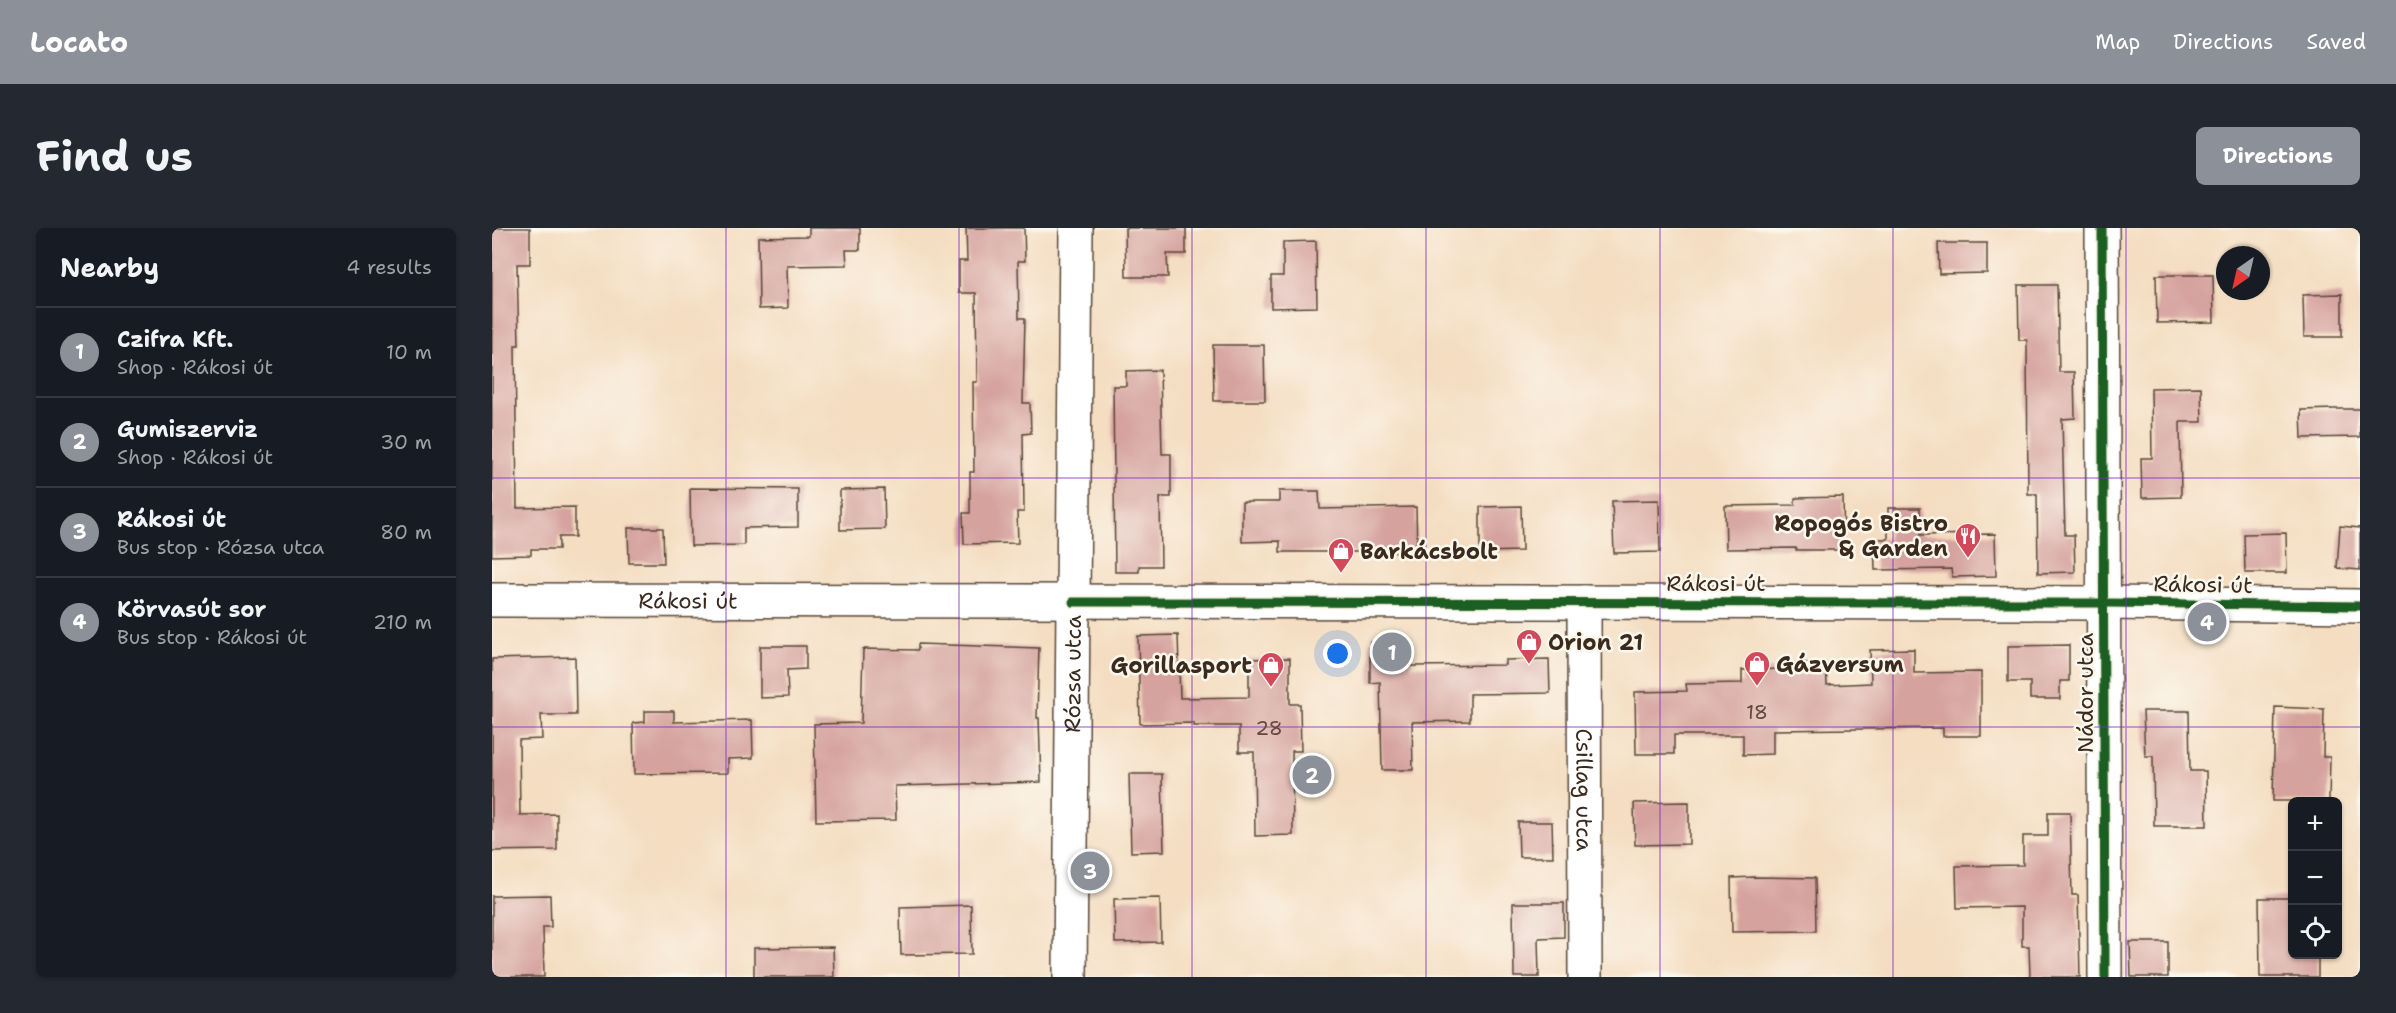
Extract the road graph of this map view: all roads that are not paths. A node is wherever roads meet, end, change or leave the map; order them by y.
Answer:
1 (1076, 228) edge
2 (2102, 228) edge
3 (492, 600) edge
4 (1073, 602) junction
5 (1584, 602) junction
6 (2104, 603) junction
7 (2360, 606) edge
8 (1070, 977) edge
9 (1585, 977) edge
10 (2105, 977) edge

1 - 4 street, Rózsa utca
2 - 6 street, Nádor utca
3 - 4 street, Rákosi út
4 - 5 street, Rákosi út
4 - 8 street, Rózsa utca
5 - 6 street, Rákosi út
5 - 9 street, Csillag utca
6 - 7 street, Rákosi út
6 - 10 street, Nádor utca

